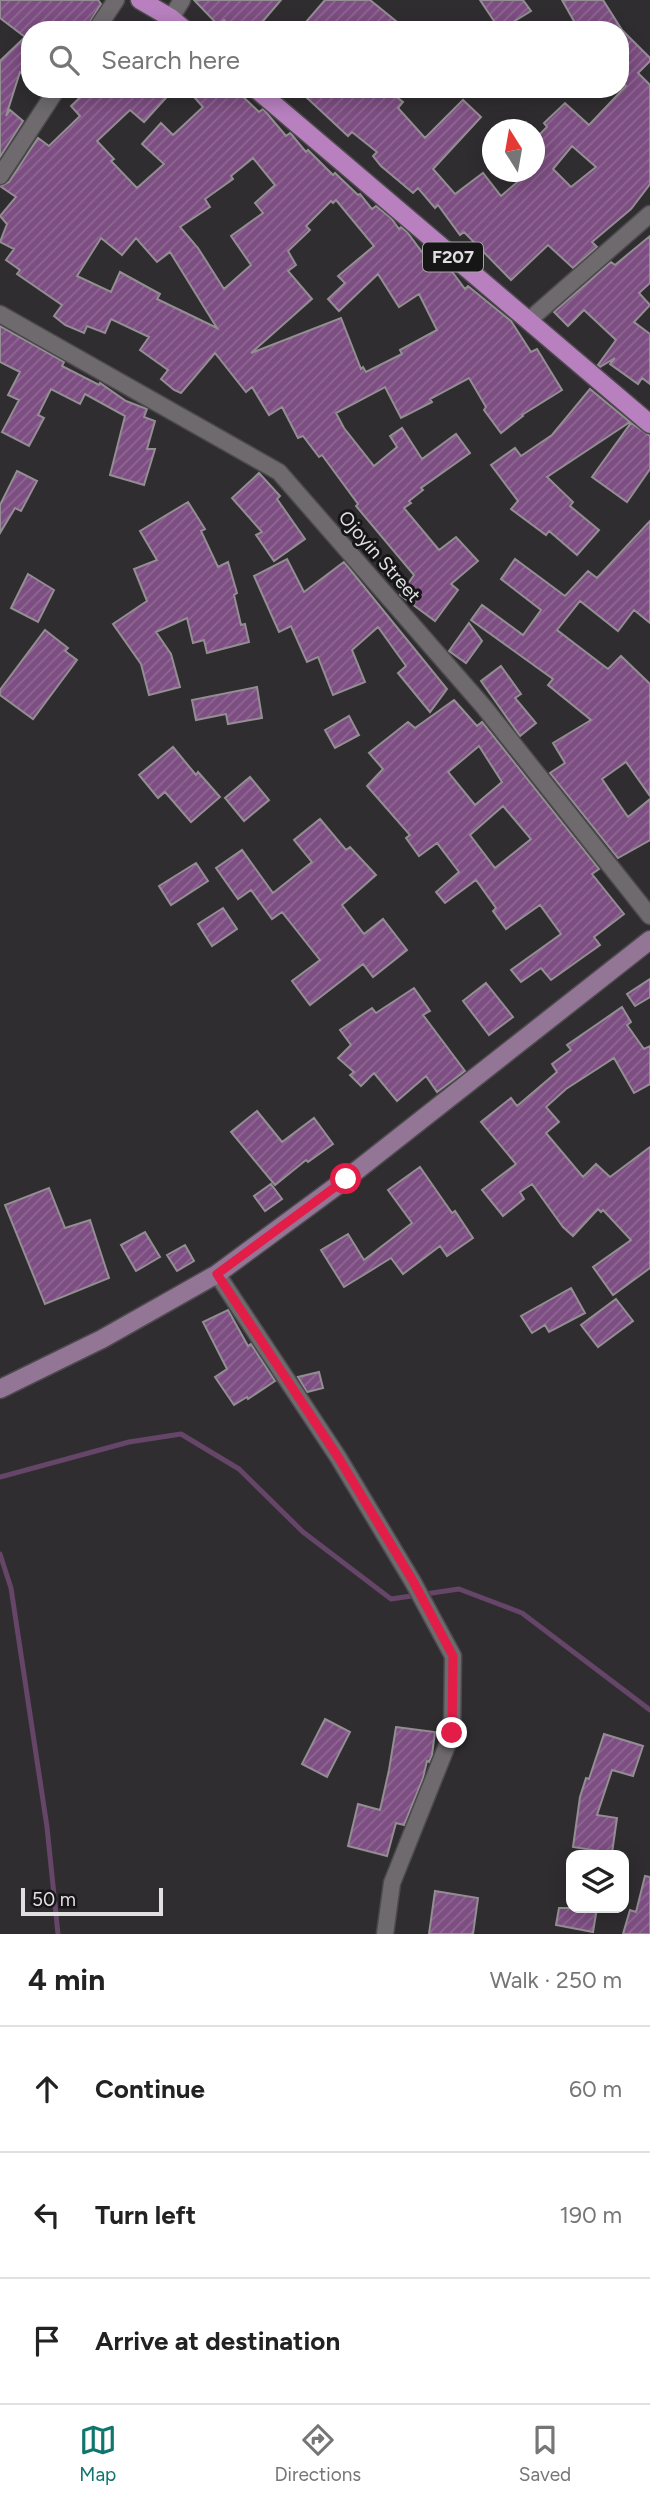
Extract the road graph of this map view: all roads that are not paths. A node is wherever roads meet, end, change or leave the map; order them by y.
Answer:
1 (116, 0) edge
2 (140, 0) edge
3 (182, 0) edge
4 (171, 18) junction
5 (102, 21) edge
6 (174, 21) edge
7 (51, 98) edge
8 (267, 98) edge
9 (0, 176) edge
10 (650, 214) edge
11 (0, 314) edge
12 (528, 321) junction
13 (650, 424) edge
14 (650, 916) edge
15 (650, 940) edge
16 (217, 1274) junction
17 (0, 1389) edge
18 (385, 1934) edge

1 - 5 street
2 - 4 main road
3 - 4 street
4 - 6 main road
7 - 9 street
8 - 12 main road, F207
10 - 12 street
11 - 14 street, Ojoyin Street
12 - 13 main road, F207
15 - 16 street
16 - 17 street
16 - 18 street

